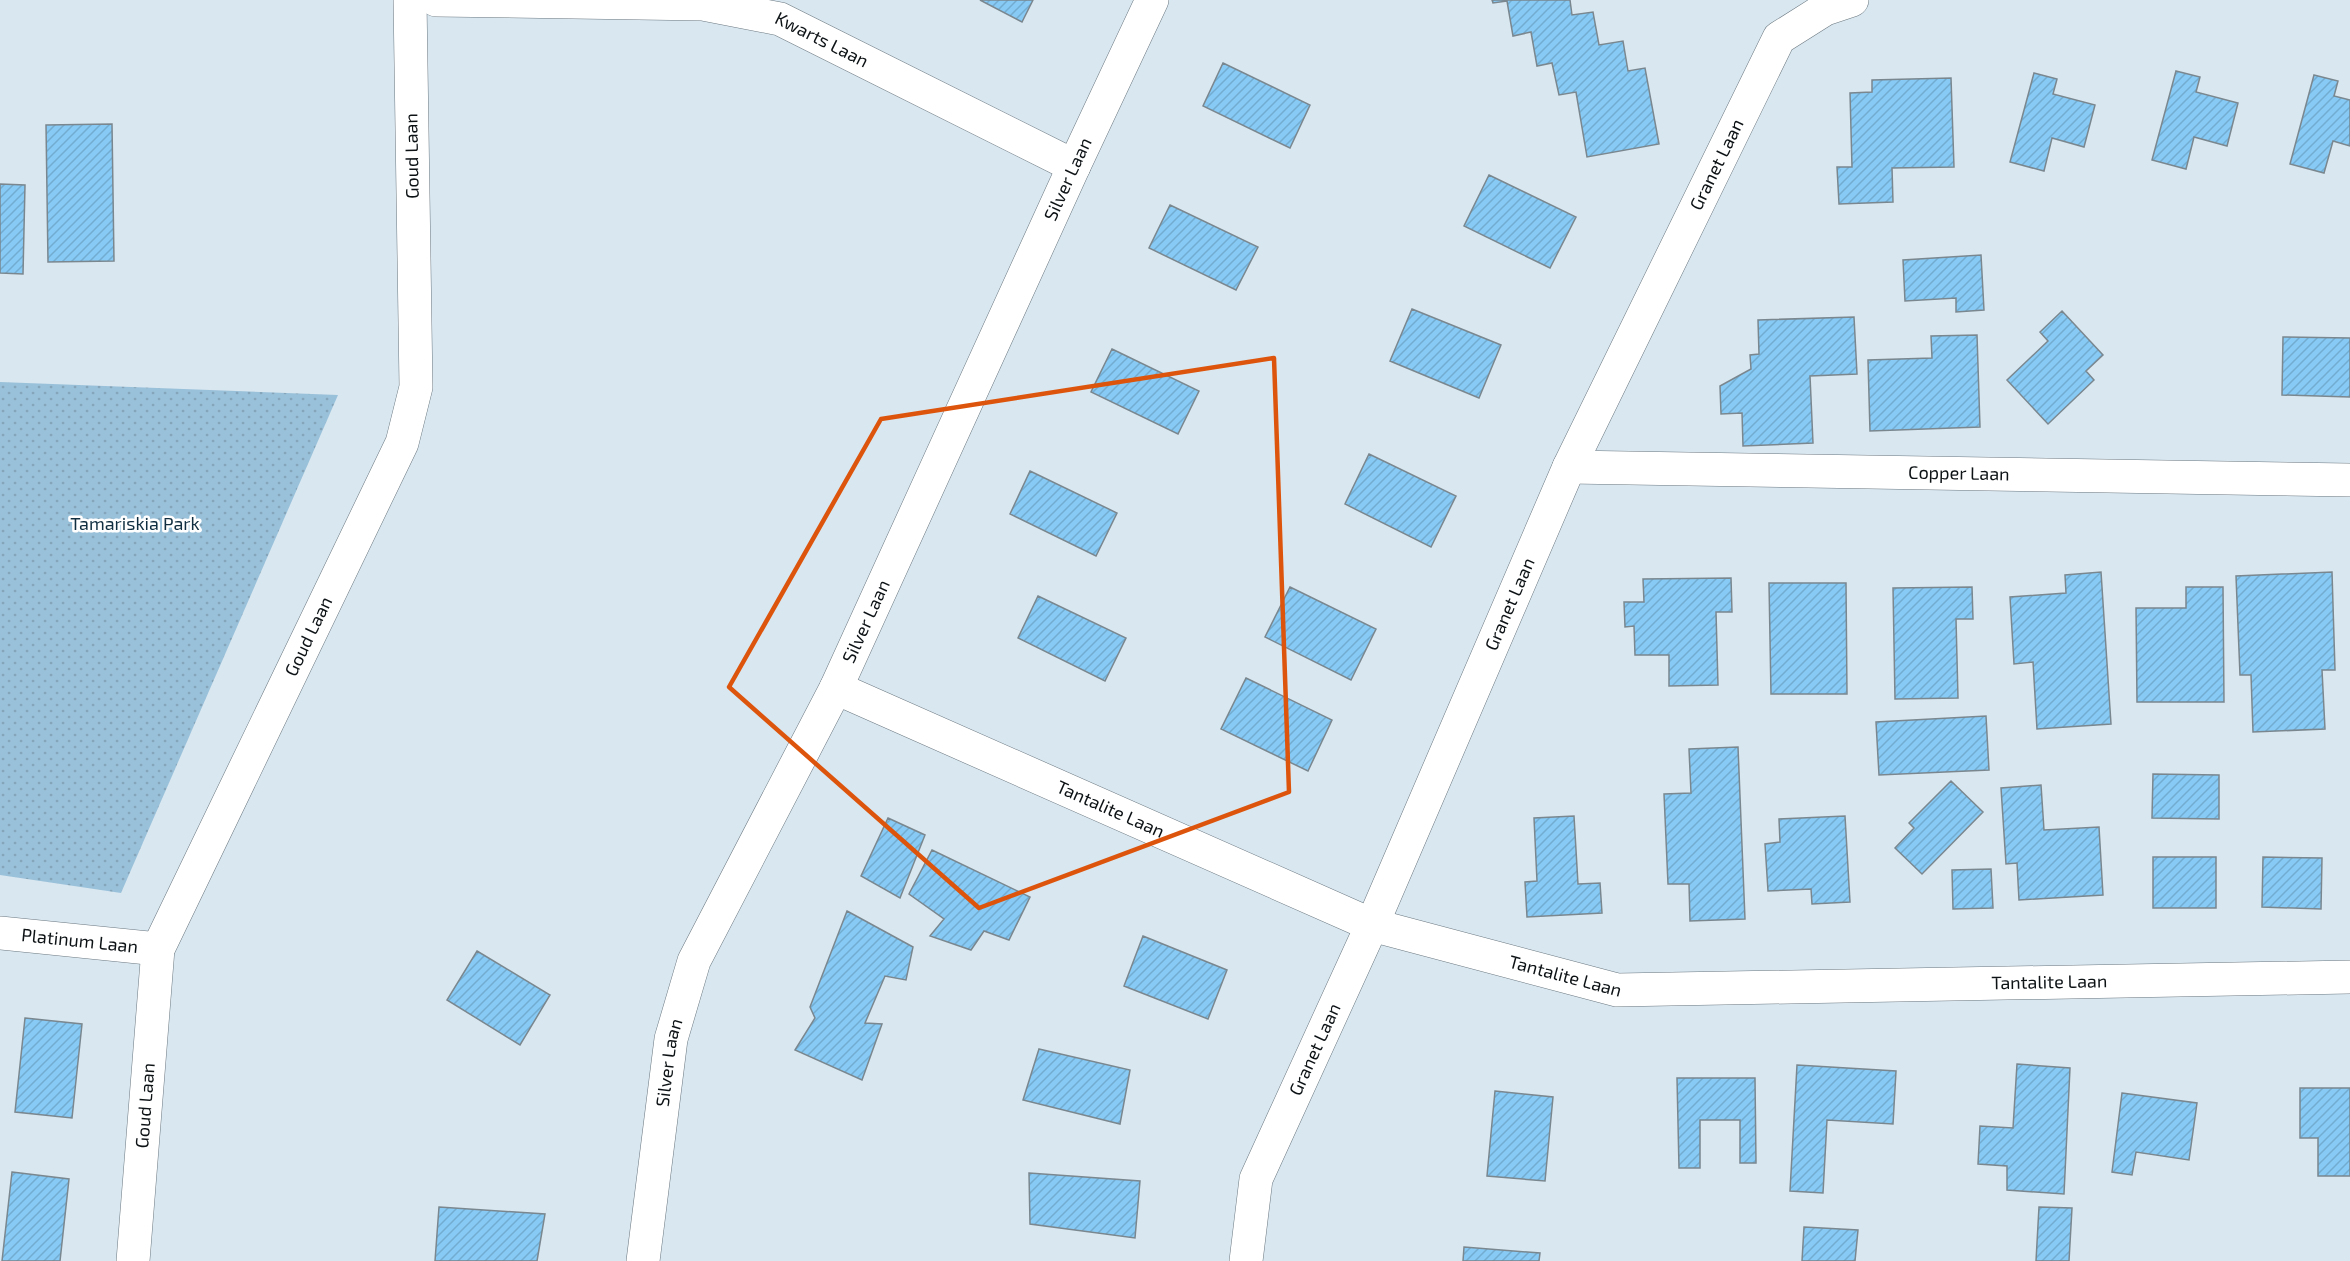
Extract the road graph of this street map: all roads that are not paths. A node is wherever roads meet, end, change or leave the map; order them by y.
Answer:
1 (410, 0) edge
2 (436, 0) edge
3 (1152, 0) edge
4 (1852, 0) edge
5 (1074, 166) junction
6 (1569, 467) junction
7 (2350, 480) edge
8 (836, 688) junction
9 (1372, 925) junction
10 (0, 933) edge
11 (158, 949) junction
12 (2350, 977) edge
13 (133, 1261) edge
14 (644, 1261) edge
15 (1246, 1261) edge

1 - 11 street, Goud Laan
2 - 5 street, Kwarts Laan
3 - 5 street, Silver Laan
4 - 6 street, Granet Laan
5 - 8 street, Silver Laan
6 - 7 street, Copper Laan
6 - 9 street, Granet Laan
8 - 9 street, Tantalite Laan
8 - 14 street, Silver Laan
9 - 12 street, Tantalite Laan
9 - 15 street, Granet Laan
10 - 11 street, Platinum Laan
11 - 13 street, Goud Laan

